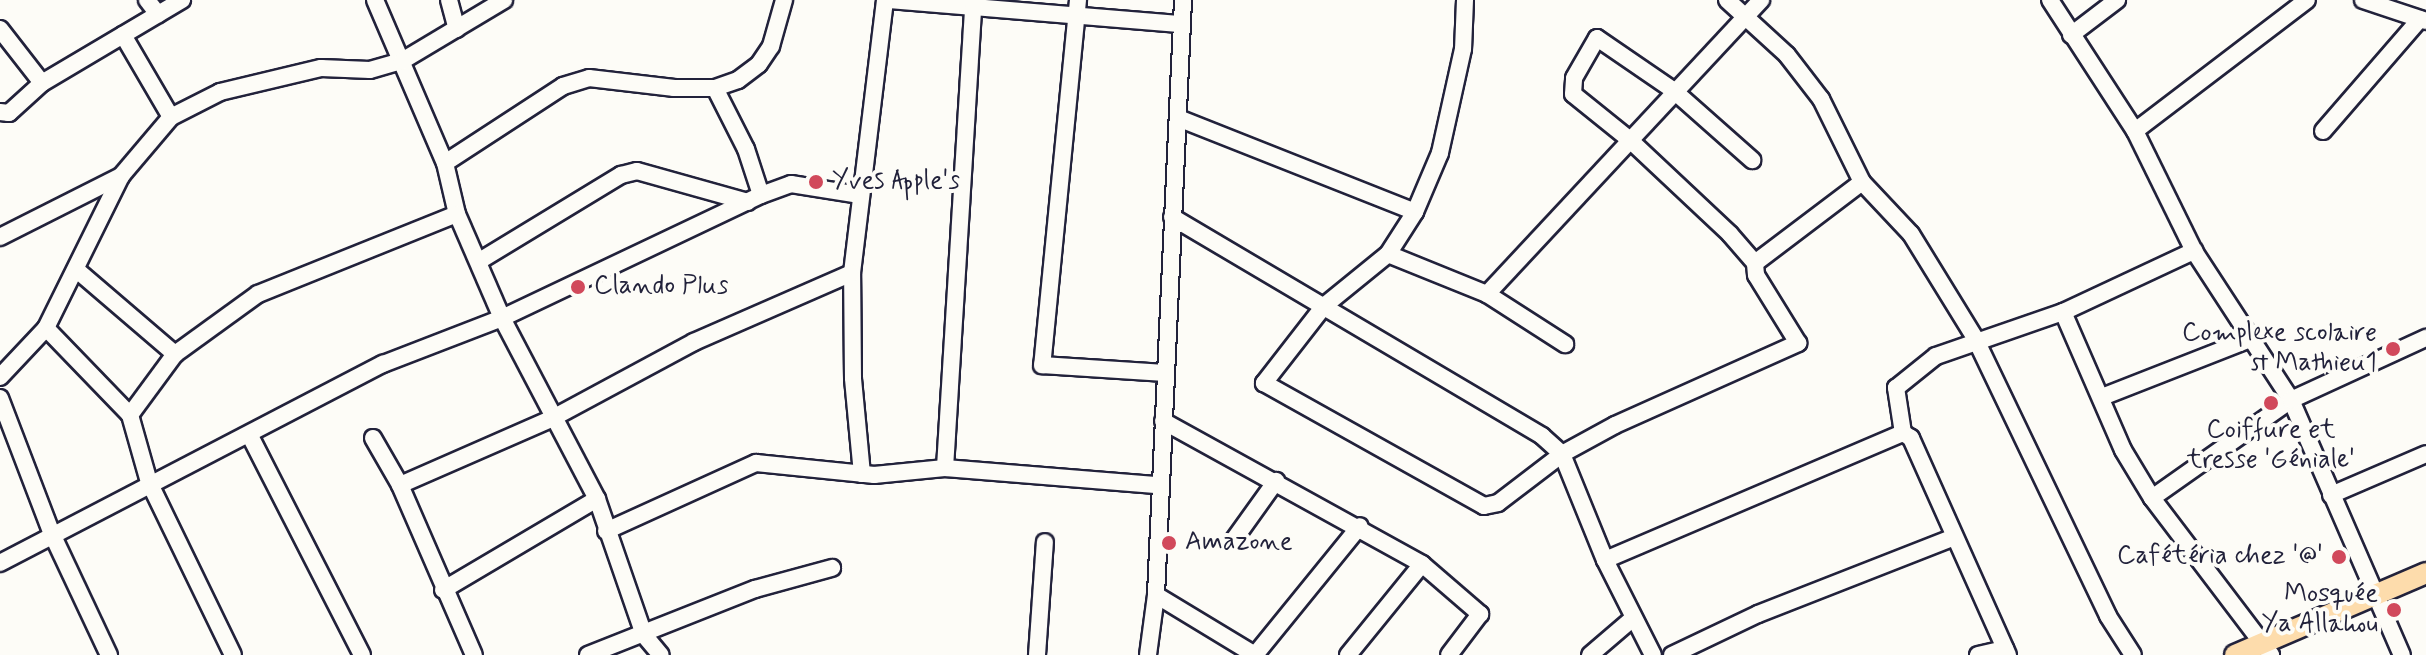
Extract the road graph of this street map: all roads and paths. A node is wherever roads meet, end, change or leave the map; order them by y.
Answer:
1 (182, 0) edge
2 (375, 0) edge
3 (449, 0) edge
4 (504, 0) edge
5 (784, 0) edge
6 (886, 0) edge
7 (1078, 0) edge
8 (1183, 0) edge
9 (1465, 0) edge
10 (1727, 0) edge
11 (1761, 0) edge
12 (2050, 0) edge
13 (2117, 0) edge
14 (2307, 0) edge
15 (2363, 0) edge
16 (973, 5) edge
17 (152, 7) edge
18 (1744, 15) junction
19 (1076, 18) junction
20 (2423, 20) edge
21 (1180, 24) junction
22 (0, 29) edge
23 (457, 29) junction
24 (123, 35) junction
25 (2071, 35) junction
26 (402, 61) junction
27 (42, 83) junction
28 (715, 88) junction
29 (1673, 90) junction
30 (0, 112) edge
31 (171, 117) junction
32 (1178, 118) junction
33 (2135, 131) junction
34 (2323, 131) dead end
35 (1630, 140) junction
36 (1752, 160) dead end
37 (445, 163) junction
38 (121, 176) junction
39 (1862, 182) junction
40 (860, 195) junction
41 (755, 198) junction
42 (1415, 212) junction
43 (457, 214) junction
44 (1172, 217) junction
45 (0, 237) edge
46 (2194, 251) junction
47 (1388, 254) junction
48 (481, 260) junction
49 (1755, 263) junction
50 (78, 271) junction
51 (852, 273) junction
52 (1487, 294) junction
53 (1324, 306) junction
54 (2063, 312) junction
55 (502, 318) junction
56 (46, 328) junction
57 (1975, 338) junction
58 (2426, 338) edge
59 (2250, 339) junction
60 (1565, 344) dead end
61 (175, 354) junction
62 (1165, 373) junction
63 (0, 377) edge
64 (2102, 397) junction
65 (0, 398) edge
66 (2291, 400) junction
67 (130, 415) junction
68 (551, 419) junction
69 (1163, 421) junction
70 (1903, 433) junction
71 (249, 434) junction
72 (373, 438) dead end
73 (1562, 454) junction
74 (2426, 454) edge
75 (945, 468) junction
76 (862, 474) junction
77 (1276, 481) junction
78 (149, 482) junction
79 (400, 485) junction
80 (1158, 485) junction
81 (2331, 495) junction
82 (2152, 498) junction
83 (597, 499) junction
84 (1360, 526) junction
85 (606, 531) junction
86 (52, 534) junction
87 (1954, 537) junction
88 (1233, 541) dead end
89 (1045, 542) dead end
90 (1605, 560) junction
91 (0, 563) edge
92 (1422, 564) junction
93 (832, 568) dead end
94 (2426, 573) edge
95 (2426, 584) edge
96 (443, 590) junction
97 (1156, 595) junction
98 (2374, 598) junction
99 (1632, 619) junction
100 (644, 635) junction
101 (2267, 651) edge
102 (2007, 652) edge
103 (109, 655) edge
104 (233, 655) edge
105 (362, 655) edge
106 (474, 655) edge
107 (588, 655) edge
108 (661, 655) edge
109 (1037, 655) edge
110 (1148, 655) edge
111 (1255, 655) edge
112 (1348, 655) edge
113 (1449, 655) edge
114 (1590, 655) edge
115 (1653, 655) edge
116 (1672, 655) edge
117 (1978, 655) edge
118 (2133, 655) edge
119 (2235, 655) edge
120 (2402, 655) edge

1 - 17 street
2 - 26 street
3 - 23 street
4 - 23 street
5 - 28 street
6 - 16 street
6 - 40 street
7 - 19 street
8 - 21 street
9 - 42 street
10 - 18 street
11 - 18 street
12 - 25 street
13 - 25 street
14 - 33 street
15 - 20 street
16 - 19 street
16 - 75 street
17 - 24 street
18 - 29 street
18 - 39 street
19 - 21 street
19 - 62 street
20 - 34 street
21 - 32 street
22 - 27 street
23 - 26 street
24 - 27 street
24 - 31 street
25 - 33 street
26 - 31 street
26 - 37 street
27 - 30 street
28 - 37 street
28 - 41 street
29 - 35 street
29 - 35 street
29 - 36 street
31 - 38 street
32 - 42 street
32 - 44 street
33 - 46 street
35 - 49 street
35 - 52 street
37 - 43 street
38 - 45 street
38 - 50 street
39 - 49 street
39 - 57 street
40 - 41 street
40 - 51 street
41 - 48 street
41 - 55 street
42 - 47 street
43 - 48 street
43 - 61 street
44 - 53 street
44 - 62 street
46 - 54 street
46 - 59 street
47 - 52 street
47 - 53 street
48 - 55 street
49 - 73 street
50 - 56 street
50 - 61 street
51 - 68 street
51 - 76 street
52 - 60 street
53 - 73 street
53 - 73 street
54 - 57 street
54 - 64 street
55 - 68 street
55 - 71 street
56 - 63 street
56 - 67 street
57 - 70 street
57 - 118 street
58 - 66 street
59 - 64 street
59 - 66 street
61 - 67 street
62 - 69 street
64 - 82 street
65 - 86 street
66 - 81 street
66 - 82 street
67 - 78 street
68 - 79 street
68 - 83 street
69 - 77 street
69 - 80 street
70 - 87 street
70 - 90 street
71 - 78 street
71 - 105 street
72 - 79 street
73 - 90 street
74 - 81 street
75 - 76 street
75 - 80 street
76 - 85 street
77 - 84 street
77 - 88 street
78 - 86 street
78 - 104 street
79 - 96 street
80 - 97 street
81 - 98 street
82 - 101 street
83 - 85 street
83 - 96 street
84 - 92 street
84 - 111 street
85 - 100 street
86 - 91 street
86 - 103 street
87 - 102 street
87 - 116 street
89 - 109 street
90 - 99 street
92 - 112 street
92 - 113 street
93 - 100 street
94 - 98 main road
95 - 98 main road
96 - 106 street
97 - 110 street
97 - 111 street
98 - 101 main road
98 - 120 street
99 - 114 street
99 - 115 street
100 - 107 street
100 - 108 street
101 - 119 main road
102 - 117 street

